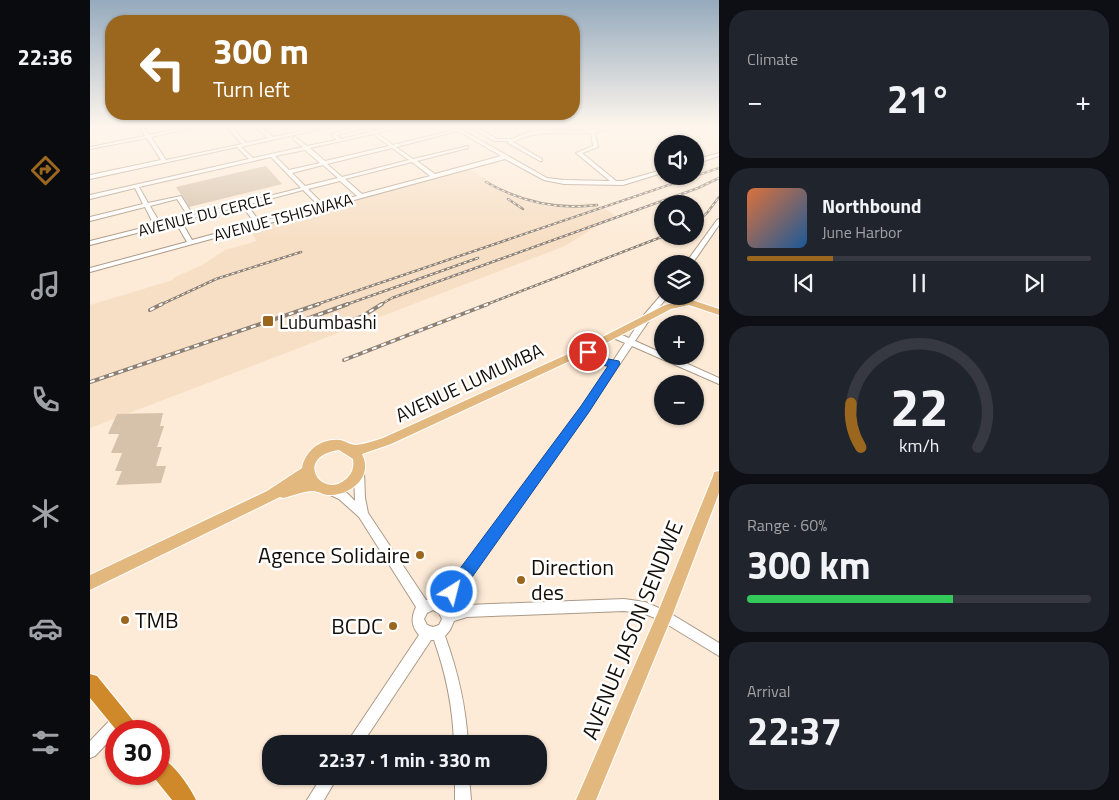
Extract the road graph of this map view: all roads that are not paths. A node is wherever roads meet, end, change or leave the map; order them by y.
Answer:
1 (152, 164) edge
2 (233, 164) edge
3 (280, 164) edge
4 (318, 164) edge
5 (324, 164) edge
6 (399, 164) edge
7 (417, 164) edge
8 (477, 164) edge
9 (518, 164) edge
10 (592, 164) edge
11 (288, 172) junction
12 (104, 174) junction
13 (654, 175) edge
14 (434, 176) junction
15 (90, 178) edge
16 (341, 179) junction
17 (614, 182) junction
18 (136, 186) junction
19 (304, 188) junction
20 (111, 192) junction
21 (361, 196) junction
22 (90, 197) edge
23 (244, 204) junction
24 (147, 205) junction
25 (322, 207) junction
26 (191, 217) junction
27 (90, 219) edge
28 (178, 221) junction
29 (719, 221) edge
30 (259, 224) junction
31 (158, 226) junction
32 (191, 242) junction
33 (90, 243) edge
34 (694, 255) edge
35 (90, 269) edge
36 (657, 305) edge
37 (674, 305) edge
38 (698, 305) edge
39 (719, 312) edge
40 (647, 317) junction
41 (614, 335) junction
42 (629, 343) junction
43 (587, 349) junction
44 (615, 364) junction
45 (719, 381) edge
46 (387, 441) junction
47 (352, 450) junction
48 (360, 470) junction
49 (307, 471) junction
50 (719, 476) edge
51 (316, 485) junction
52 (330, 490) junction
53 (272, 495) junction
54 (363, 514) junction
55 (90, 583) edge
56 (423, 608) junction
57 (444, 612) junction
58 (664, 616) junction
59 (433, 634) junction
60 (719, 650) edge
61 (90, 683) edge
62 (120, 720) edge
63 (360, 735) edge
64 (461, 735) edge
65 (105, 740) edge
66 (90, 751) edge
67 (170, 781) edge
68 (325, 785) edge
69 (462, 785) edge
70 (185, 800) edge
71 (315, 800) edge
72 (463, 800) edge
73 (586, 800) edge

1 - 12 street
2 - 18 street
3 - 11 street
4 - 11 street
5 - 16 street
6 - 16 street, AVENUE DU CERCLE
7 - 14 street
8 - 14 street, AVENUE TSHISWAKA
9 - 17 street
10 - 17 street
11 - 19 street
12 - 15 street
12 - 20 street
13 - 17 street
14 - 21 street, AVENUE TSHISWAKA
16 - 19 street, AVENUE DU CERCLE
16 - 21 street
18 - 20 street
18 - 24 street
19 - 23 street, AVENUE DU CERCLE
19 - 25 street
20 - 22 street
21 - 25 street, AVENUE TSHISWAKA
23 - 26 street, AVENUE DU CERCLE
23 - 30 street
24 - 26 street
24 - 27 street
24 - 31 street
25 - 30 street, AVENUE TSHISWAKA
26 - 28 street, AVENUE DU CERCLE
28 - 31 street, AVENUE DU CERCLE
28 - 32 street
29 - 34 street
30 - 32 street, AVENUE TSHISWAKA
31 - 33 street, AVENUE DU CERCLE
32 - 35 street, AVENUE TSHISWAKA
36 - 40 street
37 - 40 main road, AVENUE LUMUMBA
38 - 39 main road
40 - 41 main road, AVENUE LUMUMBA
40 - 42 street
41 - 42 street
41 - 43 main road, AVENUE LUMUMBA
42 - 44 street
42 - 45 street
43 - 44 street
43 - 46 main road, AVENUE LUMUMBA
44 - 57 street
46 - 47 main road
46 - 48 main road
47 - 48 main road
47 - 49 main road
48 - 52 main road
48 - 54 street
49 - 51 main road
49 - 53 main road
50 - 58 main road, AVENUE JASON SENDWE
51 - 52 main road
51 - 53 main road
52 - 54 street
53 - 55 main road
54 - 56 street
56 - 57 street
56 - 59 street
57 - 58 street
57 - 59 street
58 - 60 street
58 - 73 main road, AVENUE JASON SENDWE
59 - 63 street
59 - 64 street
61 - 62 highway
65 - 66 street
67 - 70 highway
68 - 71 street
69 - 72 street

